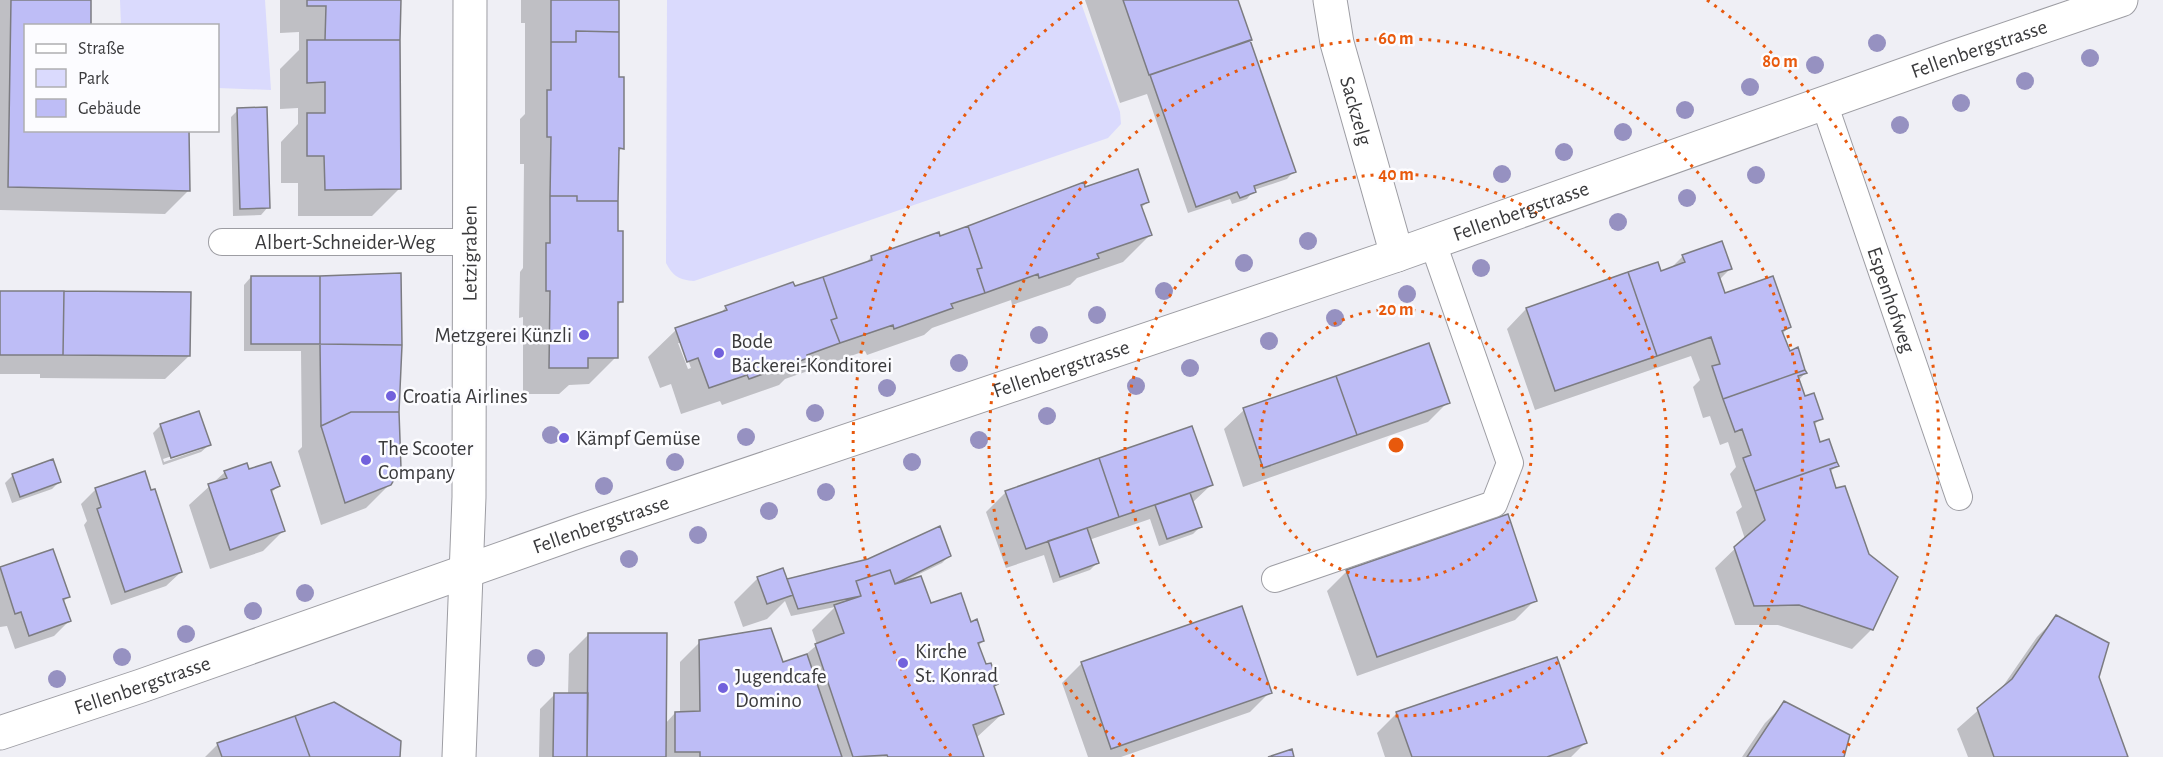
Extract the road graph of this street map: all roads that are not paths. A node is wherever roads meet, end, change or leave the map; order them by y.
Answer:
1 (470, 0) edge
2 (1330, 0) edge
3 (2121, 0) edge
4 (1824, 103) junction
5 (222, 242) dead end
6 (468, 242) junction
7 (1433, 243) junction
8 (1397, 255) junction
9 (1959, 496) dead end
10 (465, 572) junction
11 (1275, 579) dead end
12 (0, 733) edge
13 (459, 757) edge

1 - 6 street, Letzigraben
2 - 8 street, Sackzelg
3 - 4 street, Fellenbergstrasse
4 - 7 street, Fellenbergstrasse
4 - 9 lane, Espenhofweg
5 - 6 lane, Albert-Schneider-Weg
6 - 10 street, Letzigraben
7 - 8 street, Fellenbergstrasse
7 - 11 lane
8 - 10 street, Fellenbergstrasse
10 - 12 street, Fellenbergstrasse
10 - 13 street, Letzigraben

